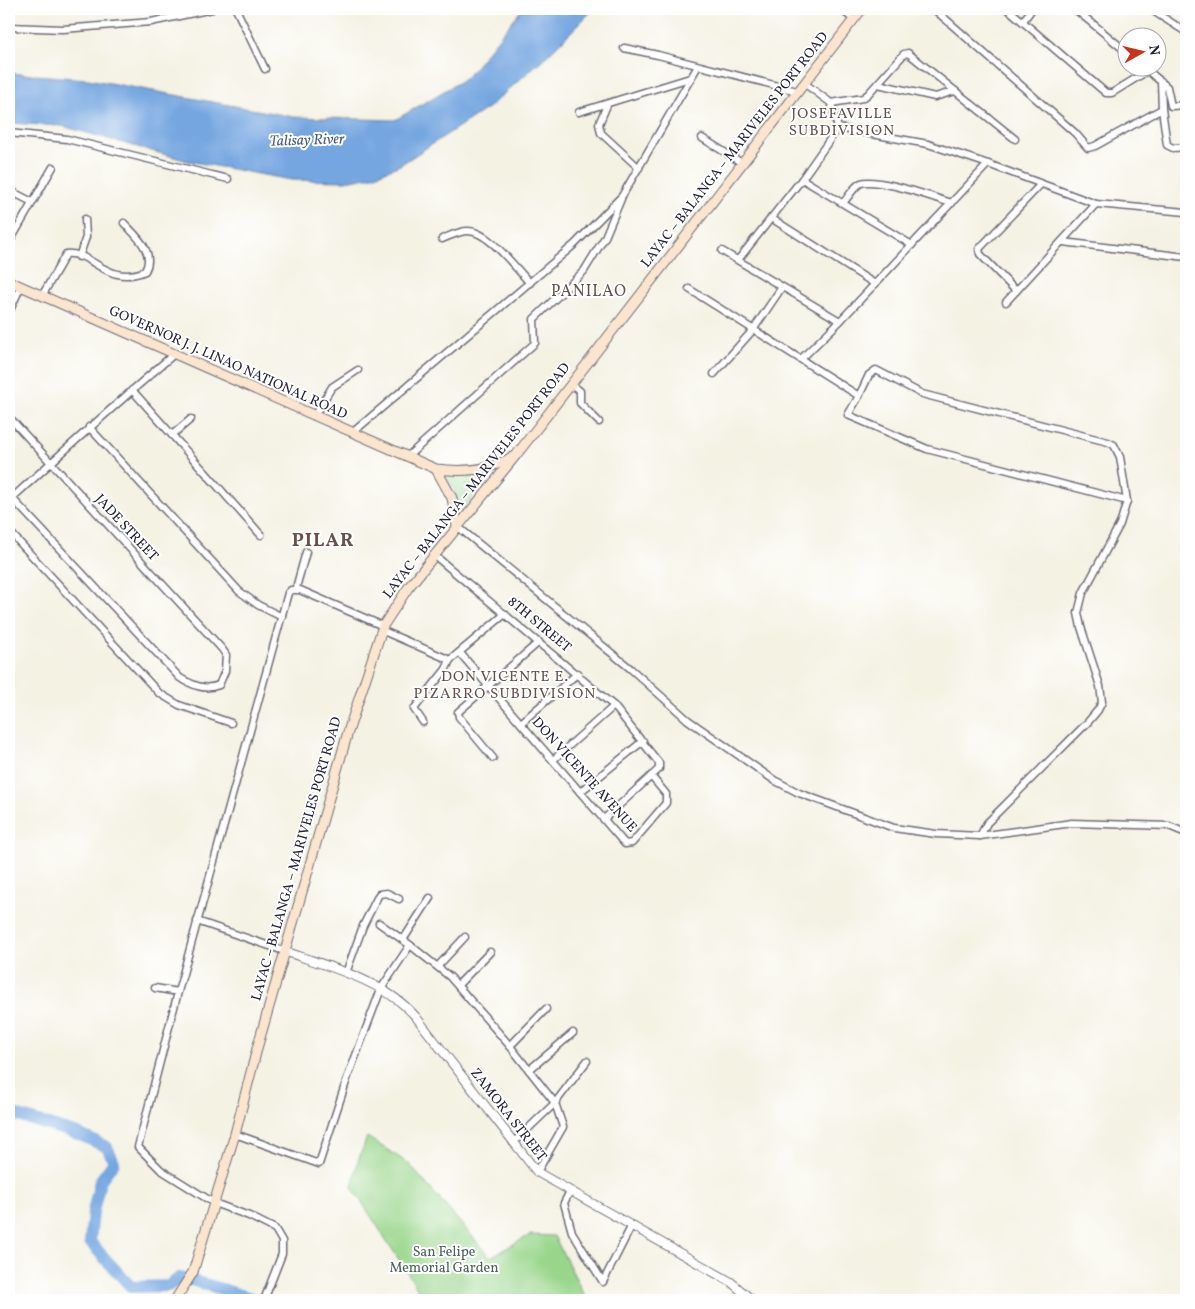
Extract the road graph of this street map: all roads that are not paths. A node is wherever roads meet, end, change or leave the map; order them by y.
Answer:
1 (212, 9) edge
2 (236, 9) edge
3 (841, 9) edge
4 (862, 9) edge
5 (934, 9) edge
6 (1008, 9) edge
7 (1032, 9) edge
8 (1075, 9) edge
9 (1150, 9) edge
10 (853, 19) junction
11 (1022, 21) junction
12 (9, 27) edge
13 (1186, 32) edge
14 (1118, 45) edge
15 (624, 48) dead end
16 (698, 66) junction
17 (265, 69) dead end
18 (690, 78) junction
19 (1134, 78) edge
20 (1158, 78) edge
21 (1161, 81) junction
22 (804, 82) junction
23 (878, 84) junction
24 (796, 91) junction
25 (955, 91) junction
26 (831, 104) junction
27 (607, 105) junction
28 (1186, 105) edge
29 (1162, 109) junction
30 (579, 112) dead end
31 (838, 128) junction
32 (9, 133) edge
33 (702, 138) dead end
34 (1015, 140) dead end
35 (1186, 147) edge
36 (742, 163) junction
37 (988, 164) junction
38 (53, 167) dead end
39 (640, 168) junction
40 (228, 179) dead end
41 (802, 179) junction
42 (1041, 184) junction
43 (9, 190) edge
44 (622, 196) junction
45 (32, 202) junction
46 (843, 203) junction
47 (952, 203) junction
48 (1096, 204) junction
49 (1186, 212) edge
50 (771, 218) junction
51 (85, 219) dead end
52 (124, 223) dead end
53 (442, 239) dead end
54 (1062, 242) junction
55 (9, 243) edge
56 (912, 245) junction
57 (722, 251) dead end
58 (79, 257) junction
59 (1186, 257) edge
60 (738, 260) junction
61 (9, 281) edge
62 (530, 283) junction
63 (876, 284) junction
64 (21, 286) junction
65 (782, 287) junction
66 (689, 290) dead end
67 (1016, 291) junction
68 (42, 296) junction
69 (1006, 302) dead end
70 (9, 312) edge
71 (840, 321) junction
72 (752, 330) junction
73 (173, 355) junction
74 (801, 359) junction
75 (358, 370) dead end
76 (714, 374) dead end
77 (571, 384) junction
78 (132, 390) junction
79 (859, 396) junction
80 (314, 416) junction
81 (9, 417) edge
82 (191, 419) dead end
83 (599, 422) dead end
84 (89, 427) junction
85 (352, 433) junction
86 (172, 435) junction
87 (517, 454) junction
88 (408, 456) junction
89 (50, 464) junction
90 (436, 469) junction
91 (10, 496) edge
92 (1127, 501) junction
93 (457, 526) junction
94 (9, 531) edge
95 (261, 535) dead end
96 (306, 552) dead end
97 (434, 555) junction
98 (296, 588) junction
99 (505, 614) junction
100 (282, 617) junction
101 (382, 628) junction
102 (539, 642) junction
103 (460, 653) junction
104 (450, 660) junction
105 (578, 673) junction
106 (488, 686) junction
107 (614, 706) junction
108 (423, 722) dead end
109 (521, 723) junction
110 (230, 724) dead end
111 (643, 741) junction
112 (493, 758) dead end
113 (553, 760) junction
114 (652, 776) junction
115 (580, 792) junction
116 (604, 819) junction
117 (1186, 833) edge
118 (980, 836) junction
119 (430, 898) dead end
120 (399, 899) dead end
121 (197, 922) junction
122 (379, 923) dead end
123 (464, 937) dead end
124 (403, 940) junction
125 (410, 946) junction
126 (284, 951) junction
127 (490, 952) dead end
128 (438, 966) junction
129 (346, 973) junction
130 (458, 985) junction
131 (155, 988) dead end
132 (380, 989) junction
133 (178, 992) junction
134 (546, 1009) dead end
135 (573, 1034) dead end
136 (510, 1046) junction
137 (587, 1061) dead end
138 (529, 1070) junction
139 (555, 1103) junction
140 (235, 1134) junction
141 (513, 1143) junction
142 (537, 1172) junction
143 (570, 1191) junction
144 (214, 1203) junction
145 (632, 1225) junction
146 (175, 1300) edge
147 (264, 1300) edge
148 (752, 1300) edge

1 - 12 street
2 - 17 street
3 - 10 street
4 - 10 main road, LAYAC – BALANGA – MARIVELES PORT ROAD
5 - 29 street
6 - 11 street
7 - 11 street
8 - 14 street
9 - 13 street
10 - 22 main road, LAYAC – BALANGA – MARIVELES PORT ROAD
11 - 19 street
15 - 16 street
16 - 18 street
16 - 24 street
18 - 27 street
18 - 39 street
20 - 21 street
21 - 28 street
21 - 29 street
22 - 24 main road, LAYAC – BALANGA – MARIVELES PORT ROAD
22 - 26 street
23 - 25 street
23 - 25 street
23 - 26 street
24 - 36 main road, LAYAC – BALANGA – MARIVELES PORT ROAD
25 - 34 street
26 - 31 street
27 - 30 street
27 - 39 street
29 - 35 street
31 - 37 street
31 - 41 street
32 - 40 street
33 - 36 street
36 - 77 main road, LAYAC – BALANGA – MARIVELES PORT ROAD
37 - 42 street
37 - 47 street
38 - 45 street
39 - 44 street
41 - 46 street
41 - 50 street
42 - 48 street
42 - 67 street
43 - 45 street
44 - 62 street
44 - 88 street
45 - 55 street
46 - 47 street
46 - 56 street
47 - 56 street
48 - 49 street
48 - 54 street
50 - 60 street
50 - 63 street
51 - 58 street
52 - 58 street
53 - 62 street
54 - 59 street
54 - 67 street
56 - 63 street
57 - 60 street
58 - 68 street
60 - 65 street
61 - 64 main road, GOVERNOR J. J. LINAO NATIONAL ROAD
62 - 85 street
63 - 71 street
64 - 68 main road, GOVERNOR J. J. LINAO NATIONAL ROAD
64 - 70 street
65 - 71 street
65 - 72 street
66 - 72 street
67 - 69 street
68 - 73 main road, GOVERNOR J. J. LINAO NATIONAL ROAD
71 - 74 street
72 - 74 street
72 - 76 street
73 - 78 street
73 - 80 main road, GOVERNOR J. J. LINAO NATIONAL ROAD
74 - 79 street
75 - 80 street
77 - 83 street
77 - 87 main road, LAYAC – BALANGA – MARIVELES PORT ROAD
78 - 84 street
78 - 86 street
79 - 92 street
79 - 92 street
80 - 85 main road, GOVERNOR J. J. LINAO NATIONAL ROAD
81 - 89 street, JADE STREET
82 - 86 street
84 - 89 street
84 - 100 street
85 - 88 main road, GOVERNOR J. J. LINAO NATIONAL ROAD
86 - 95 street
87 - 90 main road, GOVERNOR J. J. LINAO NATIONAL ROAD
87 - 93 main road, LAYAC – BALANGA – MARIVELES PORT ROAD
88 - 90 main road, GOVERNOR J. J. LINAO NATIONAL ROAD
89 - 91 street
89 - 91 street, JADE STREET
90 - 93 main road
92 - 118 street
93 - 97 main road, LAYAC – BALANGA – MARIVELES PORT ROAD
93 - 118 street
94 - 110 street
96 - 98 street
97 - 99 street, 8TH STREET
97 - 101 main road, LAYAC – BALANGA – MARIVELES PORT ROAD
98 - 100 street
98 - 101 street
99 - 102 street, 8TH STREET
99 - 103 street
100 - 121 street
101 - 104 street
101 - 126 main road, LAYAC – BALANGA – MARIVELES PORT ROAD
102 - 105 street, 8TH STREET
102 - 106 street
103 - 104 street
103 - 106 street, DON VICENTE AVENUE
104 - 108 street
105 - 107 street, 8TH STREET
105 - 109 street
106 - 109 street, DON VICENTE AVENUE
106 - 112 street
107 - 111 street, 8TH STREET
107 - 113 street
109 - 113 street, DON VICENTE AVENUE
111 - 114 street, 8TH STREET
111 - 115 street
113 - 115 street, DON VICENTE AVENUE
114 - 116 street
114 - 116 street, DON VICENTE AVENUE
115 - 116 street, DON VICENTE AVENUE
117 - 118 street
119 - 124 street
120 - 129 street
121 - 126 street
121 - 133 street
122 - 124 street
123 - 128 street
124 - 125 street
125 - 128 street
125 - 132 street
126 - 129 street, ZAMORA STREET
126 - 140 main road, LAYAC – BALANGA – MARIVELES PORT ROAD
127 - 130 street
128 - 130 street
129 - 132 street, ZAMORA STREET
130 - 136 street
131 - 133 street
132 - 140 street
132 - 141 street, ZAMORA STREET
133 - 144 street
134 - 136 street
135 - 138 street
136 - 138 street
137 - 139 street
138 - 139 street
139 - 141 street
139 - 142 street
140 - 144 main road, LAYAC – BALANGA – MARIVELES PORT ROAD
141 - 142 street, ZAMORA STREET
142 - 143 street, ZAMORA STREET
143 - 145 street, ZAMORA STREET
143 - 145 street
144 - 146 main road, LAYAC – BALANGA – MARIVELES PORT ROAD
144 - 147 street
145 - 148 street, ZAMORA STREET

